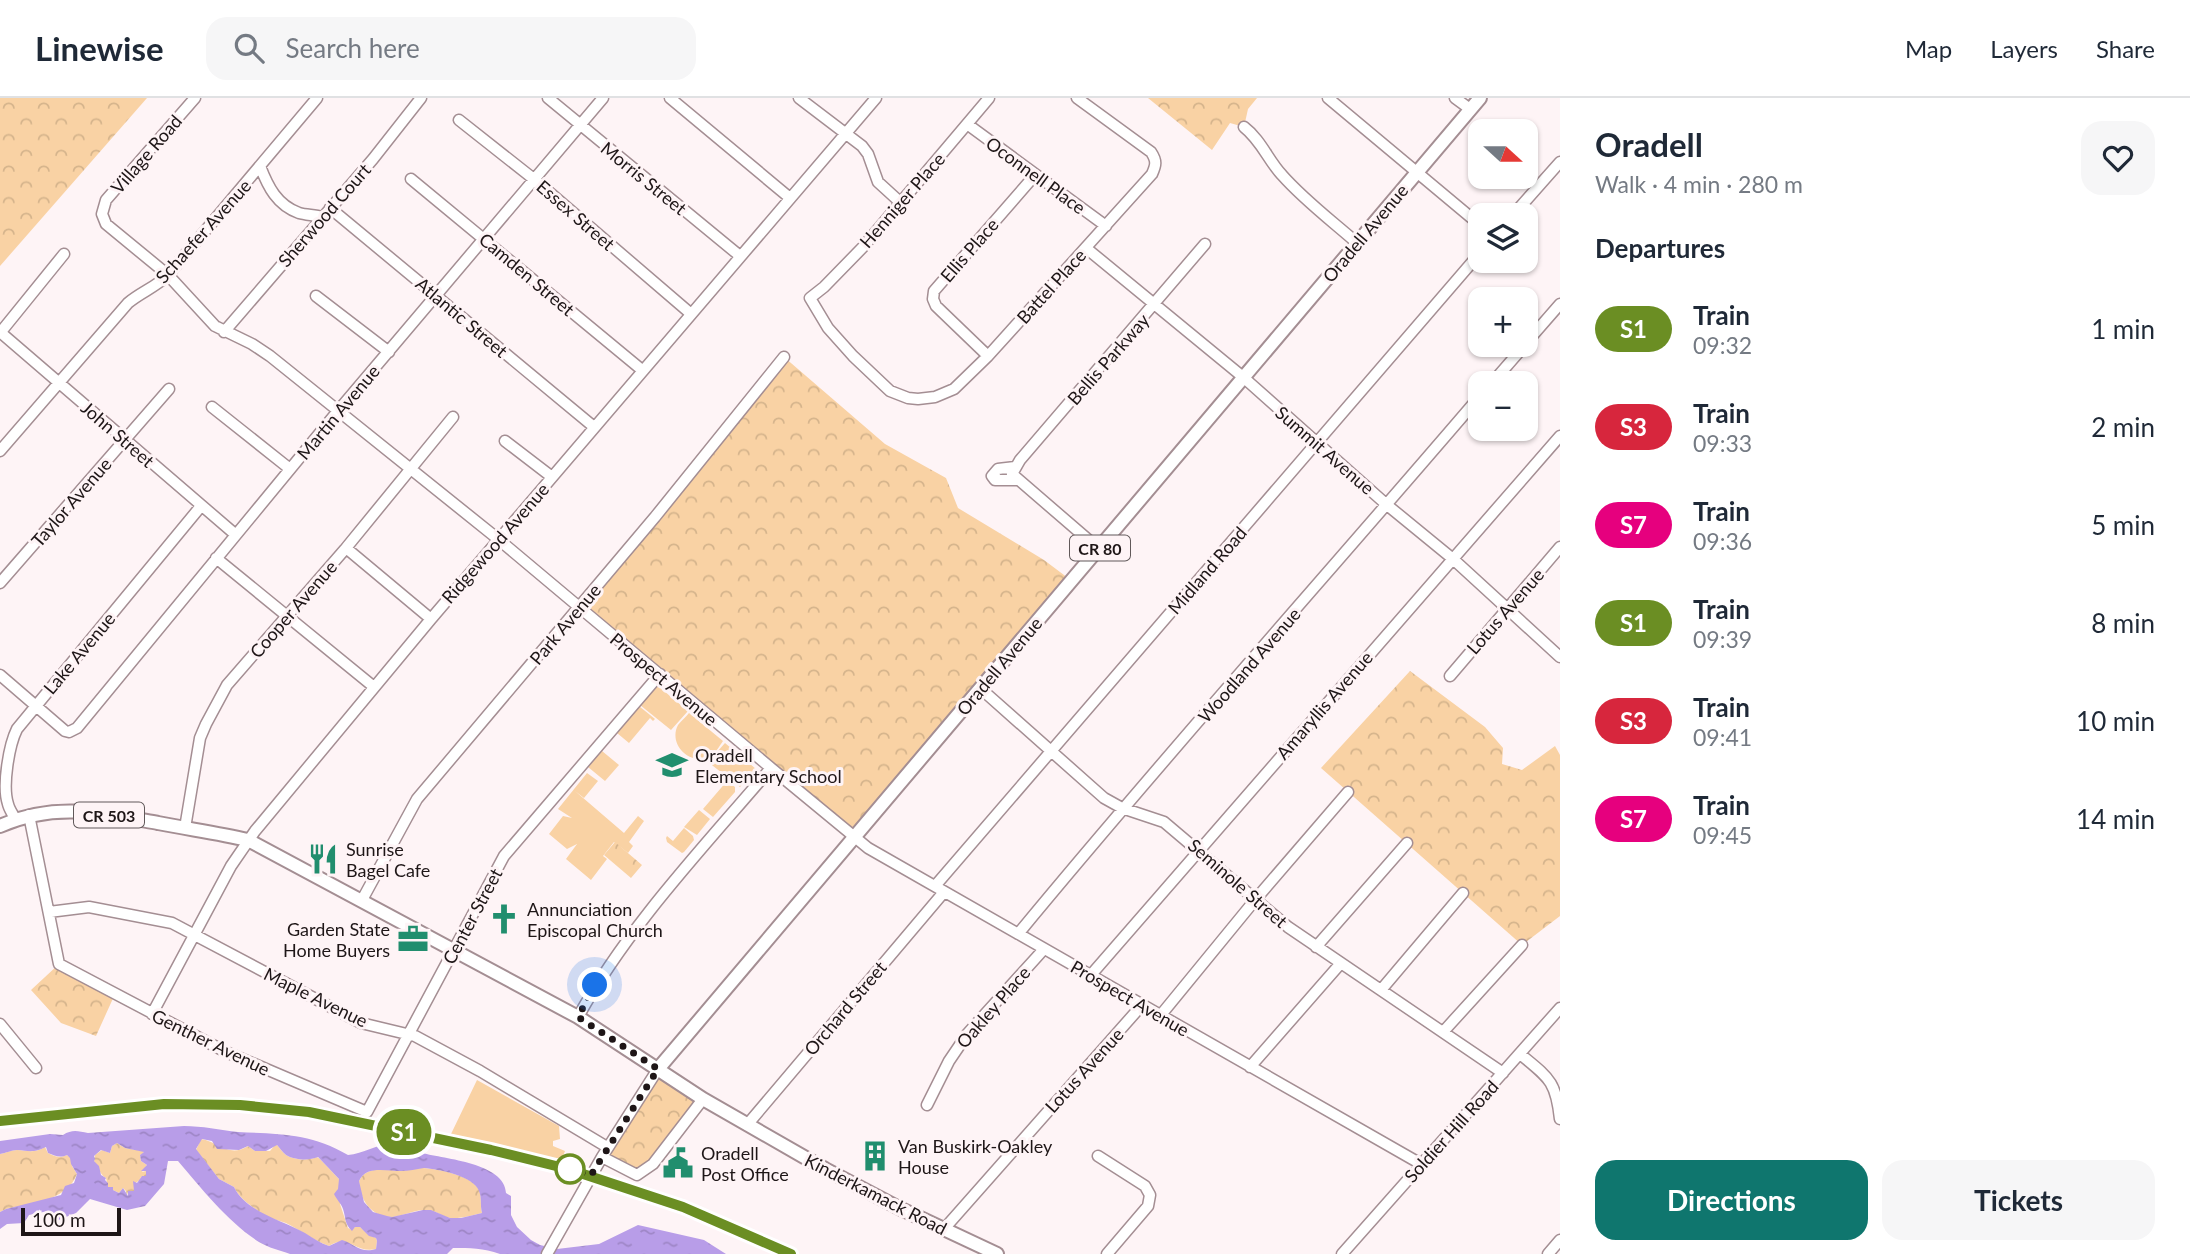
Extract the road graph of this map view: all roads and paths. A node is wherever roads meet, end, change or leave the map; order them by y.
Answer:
1 (195, 98) edge
2 (421, 98) edge
3 (548, 98) edge
4 (603, 98) edge
5 (670, 98) edge
6 (799, 98) edge
7 (876, 98) edge
8 (989, 98) edge
9 (1077, 98) edge
10 (1328, 98) edge
11 (1455, 98) edge
12 (1480, 98) edge
13 (313, 100) edge
14 (1470, 109) junction
15 (459, 120) dead end
16 (967, 124) junction
17 (580, 125) junction
18 (1244, 127) dead end
19 (845, 134) junction
20 (1560, 162) edge
21 (260, 166) junction
22 (1416, 171) junction
23 (1035, 175) junction
24 (411, 179) dead end
25 (535, 180) junction
26 (790, 198) junction
27 (901, 203) junction
28 (1524, 203) edge
29 (330, 208) junction
30 (102, 214) joint
31 (1468, 215) edge
32 (322, 218) junction
33 (1105, 226) junction
34 (484, 237) junction
35 (1357, 243) junction
36 (1205, 244) dead end
37 (1086, 248) junction
38 (64, 254) dead end
39 (740, 256) junction
40 (1468, 267) edge
41 (168, 275) junction
42 (436, 295) junction
43 (316, 296) dead end
44 (1155, 304) junction
45 (1560, 304) edge
46 (690, 313) junction
47 (1538, 329) edge
48 (224, 332) junction
49 (0, 333) edge
50 (389, 352) junction
51 (988, 356) junction
52 (784, 357) dead end
53 (1514, 357) edge
54 (642, 370) junction
55 (1502, 371) edge
56 (1243, 377) junction
57 (59, 384) junction
58 (169, 389) dead end
59 (935, 397) joint
60 (212, 407) dead end
61 (1468, 410) edge
62 (338, 411) junction
63 (453, 417) dead end
64 (594, 428) junction
65 (1560, 436) edge
66 (125, 440) junction
67 (505, 441) dead end
68 (1316, 443) junction
69 (0, 451) edge
70 (290, 469) junction
71 (411, 470) junction
72 (552, 477) junction
73 (1387, 505) junction
74 (201, 506) junction
75 (236, 535) junction
76 (498, 539) junction
77 (1560, 547) edge
78 (346, 548) junction
79 (1099, 549) junction
80 (216, 558) junction
81 (1452, 559) junction
82 (0, 583) edge
83 (579, 607) junction
84 (1506, 609) junction
85 (286, 615) junction
86 (431, 619) junction
87 (1560, 657) edge
88 (660, 674) junction
89 (0, 675) edge
90 (1450, 676) dead end
91 (374, 687) junction
92 (980, 688) junction
93 (36, 705) junction
94 (1052, 752) junction
95 (771, 768) junction
96 (1348, 792) dead end
97 (3, 794) edge
98 (1122, 808) junction
99 (29, 815) junction
100 (15, 820) junction
101 (0, 826) edge
102 (185, 828) junction
103 (855, 837) junction
104 (248, 840) junction
105 (1407, 844) dead end
106 (1199, 850) junction
107 (939, 889) junction
108 (1463, 893) dead end
109 (362, 900) junction
110 (1255, 900) junction
111 (49, 912) junction
112 (194, 934) junction
113 (1018, 934) junction
114 (1522, 945) dead end
115 (1316, 947) junction
116 (1044, 949) junction
117 (454, 950) junction
118 (1341, 963) junction
119 (1090, 976) junction
120 (1381, 990) junction
121 (1142, 1005) junction
122 (1560, 1008) edge
123 (152, 1014) junction
124 (1160, 1016) junction
125 (578, 1017) junction
126 (0, 1024) edge
127 (1443, 1032) junction
128 (409, 1034) junction
129 (1520, 1054) junction
130 (1250, 1067) junction
131 (36, 1068) dead end
132 (658, 1069) junction
133 (1503, 1073) junction
134 (703, 1099) junction
135 (927, 1105) dead end
136 (367, 1112) joint
137 (1560, 1119) edge
138 (747, 1125) junction
139 (605, 1152) junction
140 (1098, 1156) dead end
141 (1421, 1164) junction
142 (944, 1230) junction
143 (1560, 1240) edge
144 (549, 1249) edge
145 (997, 1254) edge
146 (1107, 1254) edge
147 (1342, 1254) edge
148 (1548, 1254) edge

1 - 30 street, Village Road
2 - 29 street, Sherwood Court
3 - 17 street, Morris Street
4 - 17 street, Martin Avenue
5 - 26 street
6 - 19 street
7 - 19 street, Ridgewood Avenue
8 - 16 street, Henniger Place
9 - 33 street, Battel Place
10 - 22 street
11 - 14 street
12 - 14 main road, Oradell Avenue / CR 80
13 - 21 street, Schaefer Avenue
14 - 22 main road, Oradell Avenue / CR 80
15 - 25 street, Essex Street
16 - 23 street, Oconnell Place
16 - 27 street, Henniger Place
17 - 25 street, Martin Avenue
17 - 39 street, Morris Street
18 - 35 street
19 - 26 street, Ridgewood Avenue
19 - 27 street
20 - 28 street
21 - 32 street
21 - 41 street, Schaefer Avenue
22 - 31 street
22 - 35 main road, Oradell Avenue / CR 80
23 - 33 street, Oconnell Place
23 - 51 street, Ellis Place
24 - 34 street, Camden Street
25 - 34 street, Martin Avenue
25 - 46 street, Essex Street
26 - 39 street, Ridgewood Avenue
27 - 59 street, Henniger Place
29 - 32 street, Sherwood Court
29 - 42 street, Atlantic Street
30 - 41 street, Prospect Avenue
32 - 48 street, Sherwood Court
33 - 37 street, Battel Place
34 - 42 street, Martin Avenue
34 - 54 street, Camden Street
35 - 56 main road, Oradell Avenue / CR 80
36 - 44 street, Bellis Parkway
37 - 44 street, Summit Avenue
37 - 51 street, Battel Place
38 - 49 street
39 - 46 street, Ridgewood Avenue
40 - 68 street, Midland Road
41 - 48 street, Prospect Avenue
41 - 57 street, Schaefer Avenue
42 - 50 street, Martin Avenue
42 - 64 street, Atlantic Street
43 - 50 street
44 - 56 street, Summit Avenue
44 - 79 street, Bellis Parkway
45 - 47 street
46 - 54 street, Ridgewood Avenue
48 - 62 street, Prospect Avenue
49 - 57 street, John Street
50 - 62 street, Martin Avenue
51 - 59 street, Battel Place
52 - 83 street, Park Avenue
53 - 55 street
54 - 64 street, Ridgewood Avenue
56 - 68 street, Summit Avenue
56 - 79 main road, Oradell Avenue / CR 80
57 - 66 street, John Street
57 - 69 street, Schaefer Avenue
58 - 66 street, Taylor Avenue
60 - 70 street
61 - 73 street, Woodland Avenue
62 - 70 street, Martin Avenue
62 - 71 street, Prospect Avenue
63 - 71 street, Cooper Avenue
64 - 72 street, Ridgewood Avenue
65 - 81 street, Amaryllis Avenue
66 - 74 street, John Street
66 - 82 street, Taylor Avenue
67 - 72 street
68 - 73 street, Summit Avenue
68 - 94 street, Midland Road
70 - 75 street, Martin Avenue
71 - 76 street, Prospect Avenue
71 - 78 street, Cooper Avenue
72 - 76 street, Ridgewood Avenue
73 - 81 street, Summit Avenue
73 - 98 street, Woodland Avenue
74 - 75 street, John Street
74 - 93 street, Lake Avenue
75 - 80 street, Martin Avenue
76 - 83 street, Prospect Avenue
76 - 86 street, Ridgewood Avenue
77 - 84 street, Lotus Avenue
78 - 85 street, Cooper Avenue
78 - 86 street
79 - 92 main road, Oradell Avenue / CR 80
80 - 85 street
80 - 93 street, Martin Avenue
81 - 84 street, Summit Avenue
81 - 106 street, Amaryllis Avenue
83 - 88 street, Prospect Avenue
83 - 109 street, Park Avenue
84 - 87 street, Summit Avenue
84 - 90 street, Lotus Avenue
85 - 91 street
85 - 102 street, Cooper Avenue
86 - 91 street, Ridgewood Avenue
88 - 95 street, Prospect Avenue
88 - 117 street, Center Street
89 - 93 street
91 - 104 street, Ridgewood Avenue
92 - 94 street, Seminole Street
92 - 103 main road, Oradell Avenue / CR 80
93 - 97 street, Lake Avenue
94 - 98 street, Seminole Street
94 - 107 street, Midland Road
95 - 103 street, Prospect Avenue
95 - 125 street
96 - 110 street
97 - 100 street, Lake Avenue
98 - 106 street, Seminole Street
98 - 113 street, Woodland Avenue
99 - 100 main road, Kinderkamack Road / CR 503
99 - 102 main road, Kinderkamack Road / CR 503
99 - 111 street
100 - 101 main road, Kinderkamack Road / CR 503
102 - 104 main road, Kinderkamack Road / CR 503
103 - 107 street, Prospect Avenue
103 - 132 main road, Oradell Avenue / CR 80
104 - 109 main road, Kinderkamack Road / CR 503
104 - 112 street, Ridgewood Avenue
105 - 115 street
106 - 110 street, Seminole Street
106 - 119 street, Amaryllis Avenue
107 - 113 street, Prospect Avenue
107 - 138 street, Orchard Street
108 - 120 street
109 - 117 main road, Kinderkamack Road / CR 503
110 - 115 street, Seminole Street
110 - 124 street
111 - 112 street, Maple Avenue
111 - 123 street, Genther Avenue
112 - 123 street, Ridgewood Avenue
112 - 128 street, Maple Avenue
113 - 116 street, Prospect Avenue
114 - 127 street
115 - 118 street, Seminole Street
116 - 119 street, Prospect Avenue
116 - 135 street, Oakley Place
117 - 125 main road, Kinderkamack Road / CR 503
117 - 128 street, Center Street
118 - 120 street, Seminole Street
118 - 130 street
119 - 121 street, Prospect Avenue
120 - 127 street, Seminole Street
121 - 124 street, Prospect Avenue
121 - 142 street, Lotus Avenue
122 - 129 street, Soldier Hill Road
123 - 136 street, Genther Avenue
124 - 130 street, Prospect Avenue
125 - 132 main road, Kinderkamack Road / CR 503
126 - 131 street
127 - 133 street, Seminole Street
128 - 136 street, Center Street
128 - 139 street, Maple Avenue
129 - 133 street, Soldier Hill Road
129 - 137 street
130 - 141 street, Prospect Avenue
132 - 134 main road, Kinderkamack Road / CR 503
132 - 139 street, Oradell Avenue
133 - 141 street, Soldier Hill Road
134 - 138 main road, Kinderkamack Road / CR 503
134 - 139 street, Maple Avenue
138 - 142 main road, Kinderkamack Road / CR 503
139 - 144 street, Oradell Avenue
140 - 146 street
141 - 147 street, Soldier Hill Road
142 - 145 main road, Kinderkamack Road / CR 503
143 - 148 street

